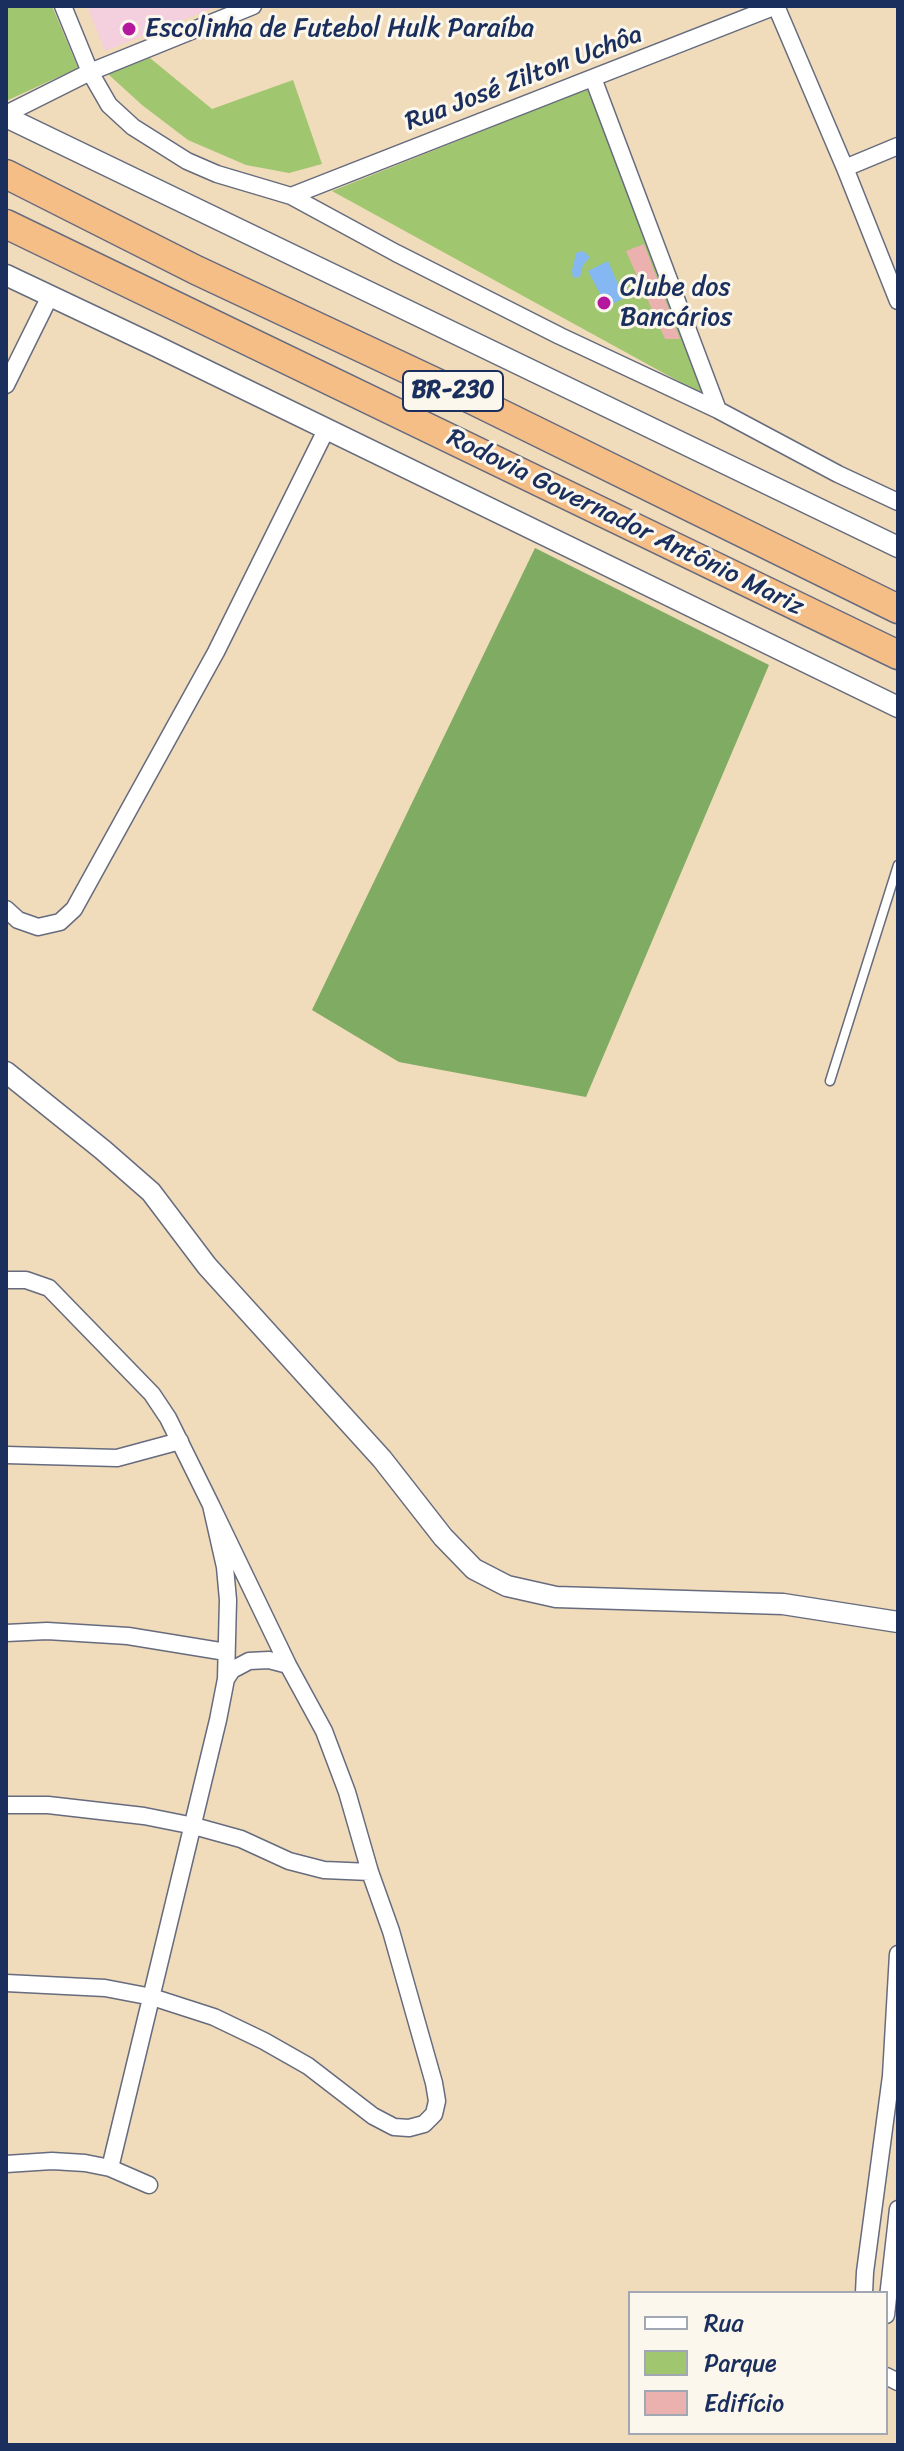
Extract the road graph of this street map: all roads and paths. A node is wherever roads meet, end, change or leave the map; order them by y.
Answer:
1 (63, 6) edge
2 (253, 6) edge
3 (776, 6) edge
4 (90, 72) junction
5 (593, 78) junction
6 (6, 116) edge
7 (898, 146) edge
8 (845, 168) junction
9 (6, 174) edge
10 (291, 196) junction
11 (6, 224) edge
12 (6, 275) edge
13 (50, 296) junction
14 (898, 301) edge
15 (6, 385) edge
16 (718, 410) junction
17 (326, 430) junction
18 (898, 502) edge
19 (898, 547) edge
20 (898, 609) edge
21 (898, 655) edge
22 (898, 707) edge
23 (898, 865) edge
24 (6, 909) edge
25 (6, 1072) edge
26 (830, 1081) dead end
27 (6, 1280) edge
28 (180, 1441) junction
29 (6, 1455) edge
30 (211, 1505) junction
31 (898, 1622) edge
32 (6, 1633) edge
33 (226, 1652) junction
34 (288, 1665) junction
35 (226, 1679) junction
36 (6, 1805) edge
37 (194, 1826) junction
38 (370, 1872) junction
39 (898, 1954) edge
40 (6, 1983) edge
41 (152, 1997) junction
42 (6, 2164) edge
43 (110, 2168) junction
44 (149, 2185) dead end
45 (898, 2209) edge
46 (864, 2291) edge
47 (888, 2297) edge

1 - 4 street
2 - 4 street
3 - 5 street, Rua José Zilton Uchôa
3 - 8 street
4 - 6 street
4 - 10 street
5 - 10 street, Rua José Zilton Uchôa
5 - 16 street
6 - 19 street
7 - 8 street
8 - 14 street
9 - 20 highway, Rodovia Governador Antônio Mariz / BR-230
10 - 16 street
11 - 21 highway, Rodovia Governador Antônio Mariz / BR-230
12 - 13 street
13 - 15 street
13 - 17 street
16 - 18 street
17 - 22 street
17 - 24 street
23 - 26 lane
25 - 31 street
27 - 28 street
28 - 29 street
28 - 30 street
30 - 33 street
30 - 34 street
32 - 33 street
33 - 35 street
34 - 35 street
34 - 38 street
35 - 37 street
36 - 37 street
37 - 38 street
37 - 41 street
38 - 41 street
39 - 46 street
40 - 41 street
41 - 43 street
42 - 43 street
43 - 44 street
45 - 47 street

